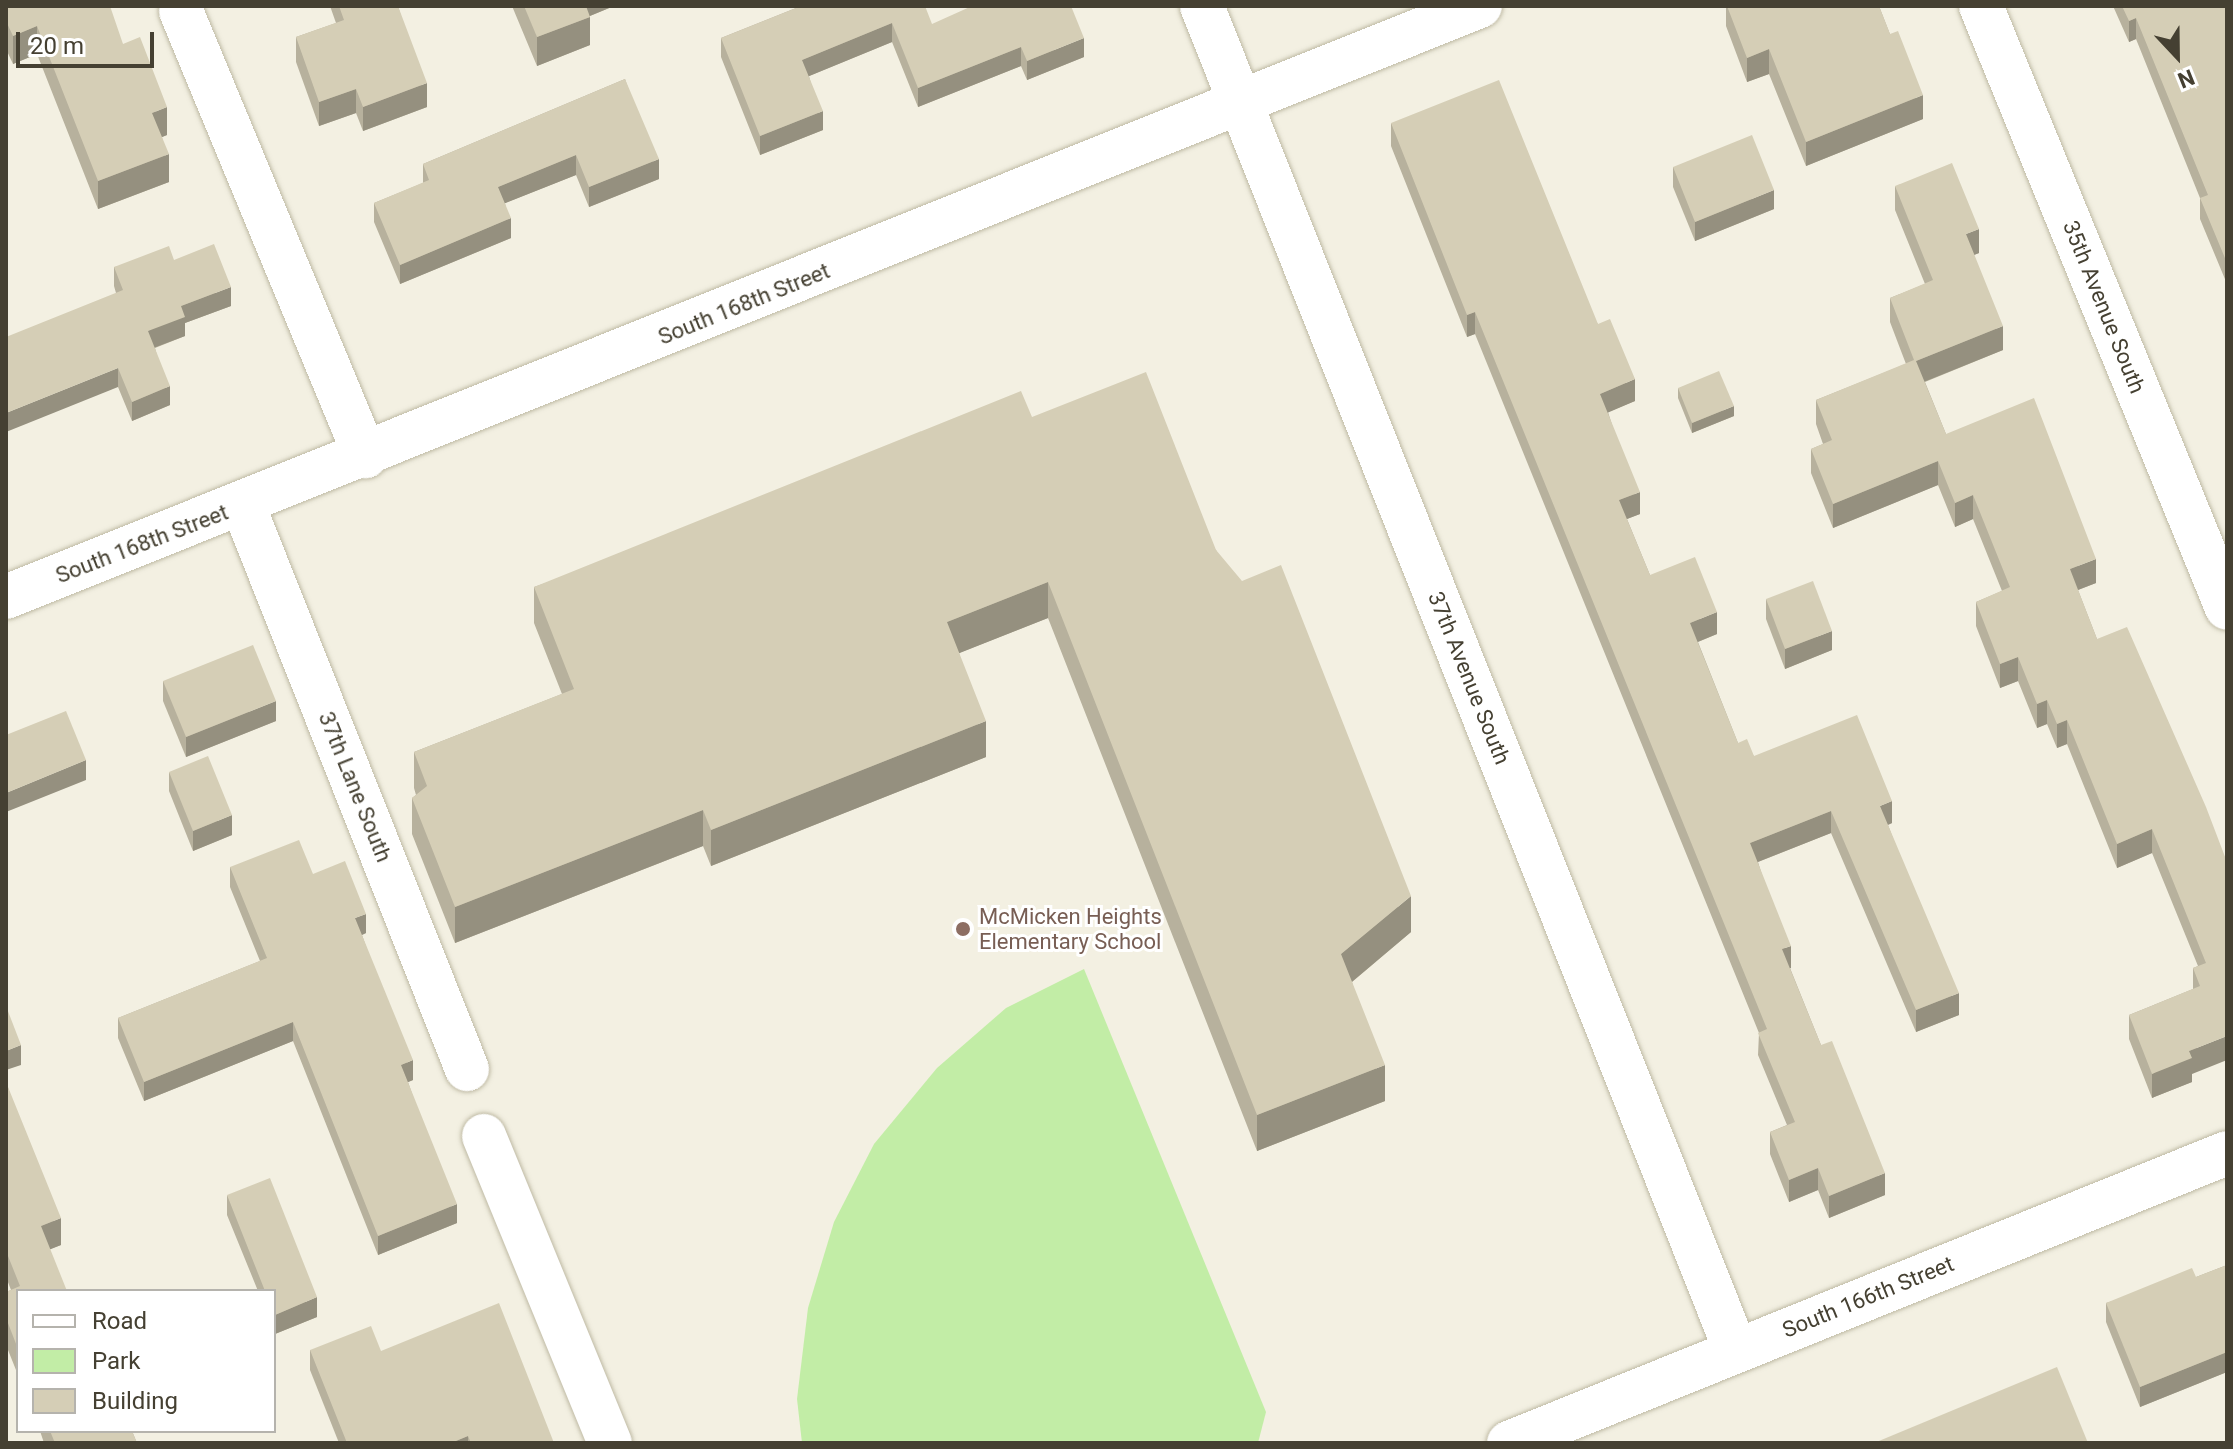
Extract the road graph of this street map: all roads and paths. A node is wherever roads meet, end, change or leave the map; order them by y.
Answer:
1 (1202, 6) edge
2 (1480, 6) edge
3 (1981, 6) edge
4 (181, 11) dead end
5 (1241, 105) junction
6 (365, 456) junction
7 (243, 505) junction
8 (6, 597) edge
9 (2227, 608) edge
10 (467, 1069) dead end
11 (484, 1136) dead end
12 (2227, 1153) edge
13 (1736, 1351) junction
14 (610, 1443) edge
15 (1509, 1443) edge

1 - 5 street, 37th Avenue South
2 - 5 street, South 168th Street
3 - 9 street, 35th Avenue South
4 - 6 street
5 - 6 street, South 168th Street
5 - 13 street, 37th Avenue South
6 - 7 street, South 168th Street
7 - 8 street, South 168th Street
7 - 10 street, 37th Lane South
11 - 14 street
12 - 13 street, South 166th Street
13 - 15 street, South 166th Street

